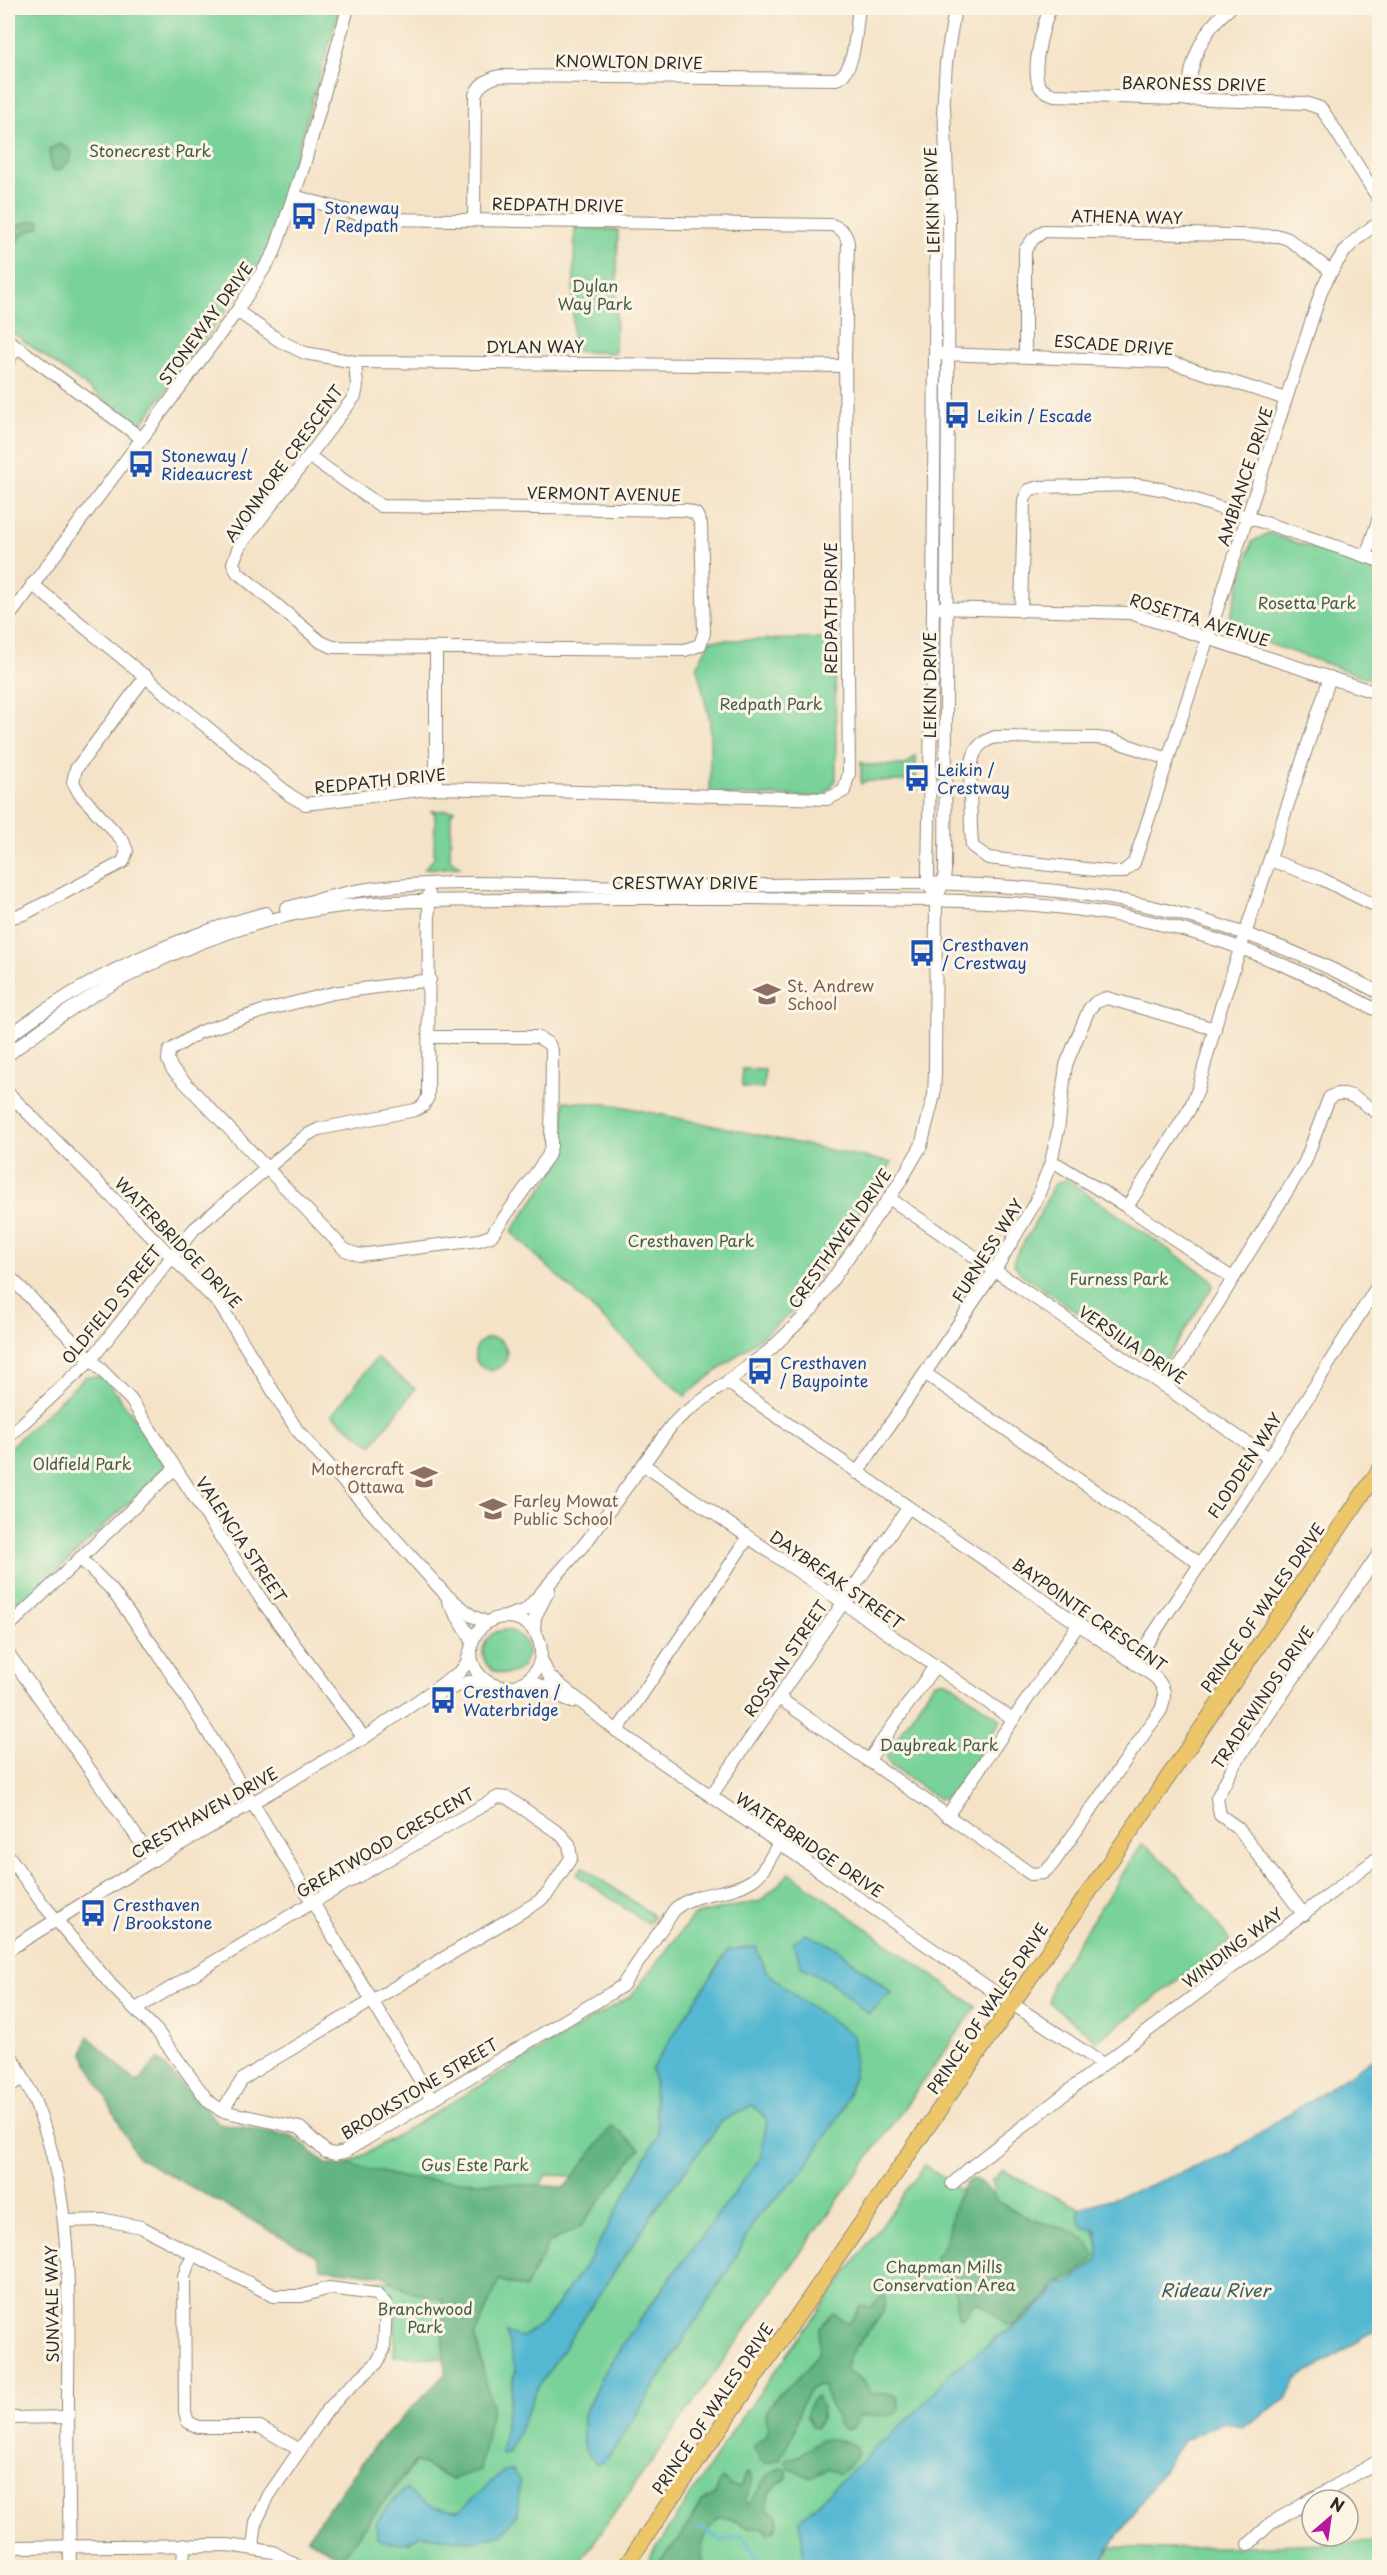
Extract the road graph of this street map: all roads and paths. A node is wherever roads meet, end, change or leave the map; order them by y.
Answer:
1 (348, 8) edge
2 (859, 8) edge
3 (955, 8) edge
4 (1050, 8) edge
5 (1230, 8) edge
6 (1188, 100) junction
7 (944, 107) junction
8 (294, 196) junction
9 (1380, 201) edge
10 (474, 219) junction
11 (1380, 223) edge
12 (1331, 271) junction
13 (237, 311) junction
14 (12, 344) edge
15 (935, 353) junction
16 (949, 355) junction
17 (1025, 355) junction
18 (8, 361) edge
19 (355, 362) junction
20 (846, 366) junction
21 (1286, 399) junction
22 (141, 438) junction
23 (310, 457) junction
24 (1380, 515) edge
25 (1247, 518) junction
26 (1366, 556) junction
27 (1380, 561) edge
28 (32, 584) junction
29 (939, 608) junction
30 (1021, 611) junction
31 (8, 618) edge
32 (1209, 638) junction
33 (436, 648) junction
34 (146, 676) junction
35 (1330, 677) junction
36 (1380, 694) edge
37 (1168, 759) junction
38 (436, 788) junction
39 (1270, 860) junction
40 (928, 883) junction
41 (943, 883) junction
42 (429, 885) junction
43 (429, 899) junction
44 (936, 899) junction
45 (1380, 905) edge
46 (8, 915) edge
47 (1246, 933) junction
48 (1241, 948) junction
49 (430, 980) junction
50 (1380, 993) edge
51 (1380, 1012) edge
52 (1215, 1029) junction
53 (8, 1037) edge
54 (429, 1037) junction
55 (8, 1055) edge
56 (8, 1093) edge
57 (1380, 1115) edge
58 (1051, 1162) junction
59 (267, 1168) junction
60 (889, 1198) junction
61 (1127, 1207) junction
62 (172, 1256) junction
63 (995, 1270) junction
64 (8, 1275) edge
65 (1232, 1278) junction
66 (1380, 1282) edge
67 (90, 1361) junction
68 (926, 1374) junction
69 (727, 1382) junction
70 (1167, 1386) junction
71 (8, 1437) edge
72 (1269, 1458) junction
73 (644, 1465) junction
74 (174, 1468) junction
75 (1380, 1468) edge
76 (857, 1473) junction
77 (908, 1508) junction
78 (748, 1538) junction
79 (1380, 1552) edge
80 (80, 1558) junction
81 (1199, 1563) junction
82 (557, 1573) junction
83 (445, 1594) junction
84 (843, 1601) junction
85 (508, 1616) junction
86 (486, 1622) junction
87 (1078, 1625) junction
88 (8, 1627) edge
89 (534, 1631) junction
90 (471, 1645) junction
91 (8, 1653) edge
92 (541, 1659) junction
93 (1134, 1663) junction
94 (934, 1666) junction
95 (485, 1681) junction
96 (525, 1681) junction
97 (778, 1698) junction
98 (416, 1702) junction
99 (591, 1712) junction
100 (1012, 1719) junction
101 (617, 1731) junction
102 (364, 1738) junction
103 (868, 1761) junction
104 (711, 1796) junction
105 (253, 1804) junction
106 (947, 1816) junction
107 (779, 1843) junction
108 (8, 1855) edge
109 (1380, 1856) edge
110 (153, 1860) junction
111 (313, 1902) junction
112 (1304, 1915) junction
113 (57, 1919) junction
114 (8, 1950) edge
115 (372, 2002) junction
116 (1011, 2003) junction
117 (136, 2009) junction
118 (8, 2051) edge
119 (1103, 2064) junction
120 (23, 2078) junction
121 (8, 2087) edge
122 (432, 2100) junction
123 (222, 2111) junction
124 (952, 2184) dead end
125 (66, 2221) junction
126 (195, 2255) junction
127 (68, 2417) junction
128 (8, 2418) edge
129 (300, 2450) junction
130 (1380, 2460) edge
131 (184, 2544) junction
132 (1249, 2544) dead end
133 (8, 2547) edge
134 (69, 2547) junction
135 (253, 2547) junction
136 (70, 2568) edge
137 (183, 2568) edge
138 (301, 2568) edge
139 (624, 2568) edge

1 - 8 street, STONEWAY DRIVE
2 - 10 street, KNOWLTON DRIVE
3 - 7 street, LEIKIN DRIVE
4 - 6 street, BARONESS DRIVE
5 - 6 street
6 - 9 street, BARONESS DRIVE
7 - 15 street, LEIKIN DRIVE
7 - 16 street, LEIKIN DRIVE
8 - 10 street, REDPATH DRIVE
8 - 13 street, STONEWAY DRIVE
10 - 20 street, REDPATH DRIVE
11 - 12 street, AMBIANCE DRIVE
12 - 17 street, ATHENA WAY
12 - 21 street, AMBIANCE DRIVE
13 - 19 street, DYLAN WAY
13 - 22 street, STONEWAY DRIVE
14 - 18 street
14 - 22 street
15 - 16 street, ESCADE DRIVE
15 - 29 street, LEIKIN DRIVE
16 - 17 street, ESCADE DRIVE
16 - 29 street, LEIKIN DRIVE
17 - 21 street, ESCADE DRIVE
19 - 20 street, DYLAN WAY
19 - 23 street, AVONMORE CRESCENT
20 - 38 street, REDPATH DRIVE
21 - 25 street, AMBIANCE DRIVE
22 - 28 street, STONEWAY DRIVE
23 - 33 street, AVONMORE CRESCENT
23 - 33 street, VERMONT AVENUE
24 - 26 street
25 - 26 street
25 - 30 street
25 - 32 street, AMBIANCE DRIVE
26 - 27 street
28 - 31 street, STONEWAY DRIVE
28 - 34 street, REDPATH DRIVE
29 - 30 street, ROSETTA AVENUE
29 - 40 street, LEIKIN DRIVE
29 - 41 street, LEIKIN DRIVE
30 - 32 street, ROSETTA AVENUE
32 - 35 street, ROSETTA AVENUE
32 - 37 street, AMBIANCE DRIVE
33 - 38 street
34 - 38 street, REDPATH DRIVE
34 - 46 street
35 - 36 street, ROSETTA AVENUE
35 - 39 street
37 - 37 street, AMBIANCE DRIVE
39 - 45 street
39 - 47 street
40 - 41 street, CRESTWAY DRIVE
40 - 42 street, CRESTWAY DRIVE
40 - 44 street, LEIKIN DRIVE
41 - 44 street, LEIKIN DRIVE
41 - 47 street, CRESTWAY DRIVE
42 - 43 street, OLDFIELD STREET
42 - 53 street, CRESTWAY DRIVE
43 - 44 street, CRESTWAY DRIVE
43 - 49 street, OLDFIELD STREET
43 - 55 street, CRESTWAY DRIVE
44 - 48 street, CRESTWAY DRIVE
44 - 60 street, CRESTHAVEN DRIVE
47 - 48 street
47 - 50 street, CRESTWAY DRIVE
48 - 51 street, CRESTWAY DRIVE
48 - 52 street
49 - 54 street, OLDFIELD STREET
49 - 59 street
52 - 58 street, FURNESS WAY
52 - 61 street
54 - 59 street, OLDFIELD STREET
54 - 59 street
56 - 62 street, WATERBRIDGE DRIVE
57 - 65 street
58 - 61 street
58 - 63 street, FURNESS WAY
59 - 62 street, OLDFIELD STREET
60 - 63 street, VERSILIA DRIVE
60 - 69 street, CRESTHAVEN DRIVE
61 - 65 street
62 - 67 street, OLDFIELD STREET
62 - 83 street, WATERBRIDGE DRIVE
63 - 68 street, FURNESS WAY
63 - 70 street, VERSILIA DRIVE
64 - 67 street, VALENCIA STREET
65 - 70 street
66 - 72 street, FLODDEN WAY
67 - 71 street, OLDFIELD STREET
67 - 74 street, VALENCIA STREET
68 - 76 street, FURNESS WAY
68 - 81 street
69 - 73 street, CRESTHAVEN DRIVE
69 - 76 street, BAYPOINTE CRESCENT
70 - 72 street, VERSILIA DRIVE
72 - 81 street, FLODDEN WAY
73 - 78 street, DAYBREAK STREET
73 - 82 street, CRESTHAVEN DRIVE
74 - 80 street
74 - 102 street, VALENCIA STREET
75 - 116 main road, PRINCE OF WALES DRIVE
76 - 77 street, BAYPOINTE CRESCENT
77 - 84 street, ROSSAN STREET
77 - 87 street, BAYPOINTE CRESCENT
78 - 84 street, DAYBREAK STREET
78 - 101 street
79 - 112 street, TRADEWINDS DRIVE
80 - 88 street
80 - 105 street
81 - 93 street, FLODDEN WAY
82 - 85 street, CRESTHAVEN DRIVE
82 - 89 street, CRESTHAVEN DRIVE
83 - 86 street, WATERBRIDGE DRIVE
83 - 90 street, WATERBRIDGE DRIVE
84 - 94 street, DAYBREAK STREET
84 - 97 street, ROSSAN STREET
85 - 86 street
85 - 89 street
86 - 90 street
87 - 93 street, BAYPOINTE CRESCENT
87 - 100 street
89 - 92 street
90 - 95 street
90 - 98 street, CRESTHAVEN DRIVE
91 - 110 street
92 - 96 street
92 - 99 street, WATERBRIDGE DRIVE
93 - 106 street, BAYPOINTE CRESCENT
94 - 100 street, DAYBREAK STREET
94 - 103 street
95 - 96 street
95 - 98 street, CRESTHAVEN DRIVE
96 - 99 street, WATERBRIDGE DRIVE
97 - 103 street, BAYPOINTE CRESCENT
97 - 104 street, ROSSAN STREET
98 - 102 street, CRESTHAVEN DRIVE
99 - 101 street, WATERBRIDGE DRIVE
100 - 106 street
101 - 104 street, WATERBRIDGE DRIVE
102 - 105 street, CRESTHAVEN DRIVE
103 - 106 street, BAYPOINTE CRESCENT
104 - 107 street, WATERBRIDGE DRIVE
105 - 110 street, CRESTHAVEN DRIVE
105 - 111 street
107 - 116 street, WATERBRIDGE DRIVE
107 - 122 street, BROOKSTONE STREET
108 - 113 street
109 - 112 street, WINDING WAY
110 - 113 street, CRESTHAVEN DRIVE
111 - 115 street
111 - 115 street, GREATWOOD CRESCENT
111 - 117 street, GREATWOOD CRESCENT
112 - 119 street, WINDING WAY
113 - 114 street, CRESTHAVEN DRIVE
113 - 117 street
115 - 122 street
115 - 123 street, GREATWOOD CRESCENT
116 - 119 street
116 - 139 main road, PRINCE OF WALES DRIVE
117 - 123 street
118 - 120 street, SUNVALE WAY
119 - 124 street, WINDING WAY
120 - 121 street
120 - 125 street, SUNVALE WAY
122 - 123 street, BROOKSTONE STREET
125 - 126 street
125 - 127 street, SUNVALE WAY
126 - 129 street
126 - 129 street
127 - 128 street
127 - 134 street, SUNVALE WAY
129 - 135 street
130 - 132 street
131 - 134 street
131 - 135 street
131 - 137 street
133 - 134 street
134 - 136 street, SUNVALE WAY
135 - 138 street

